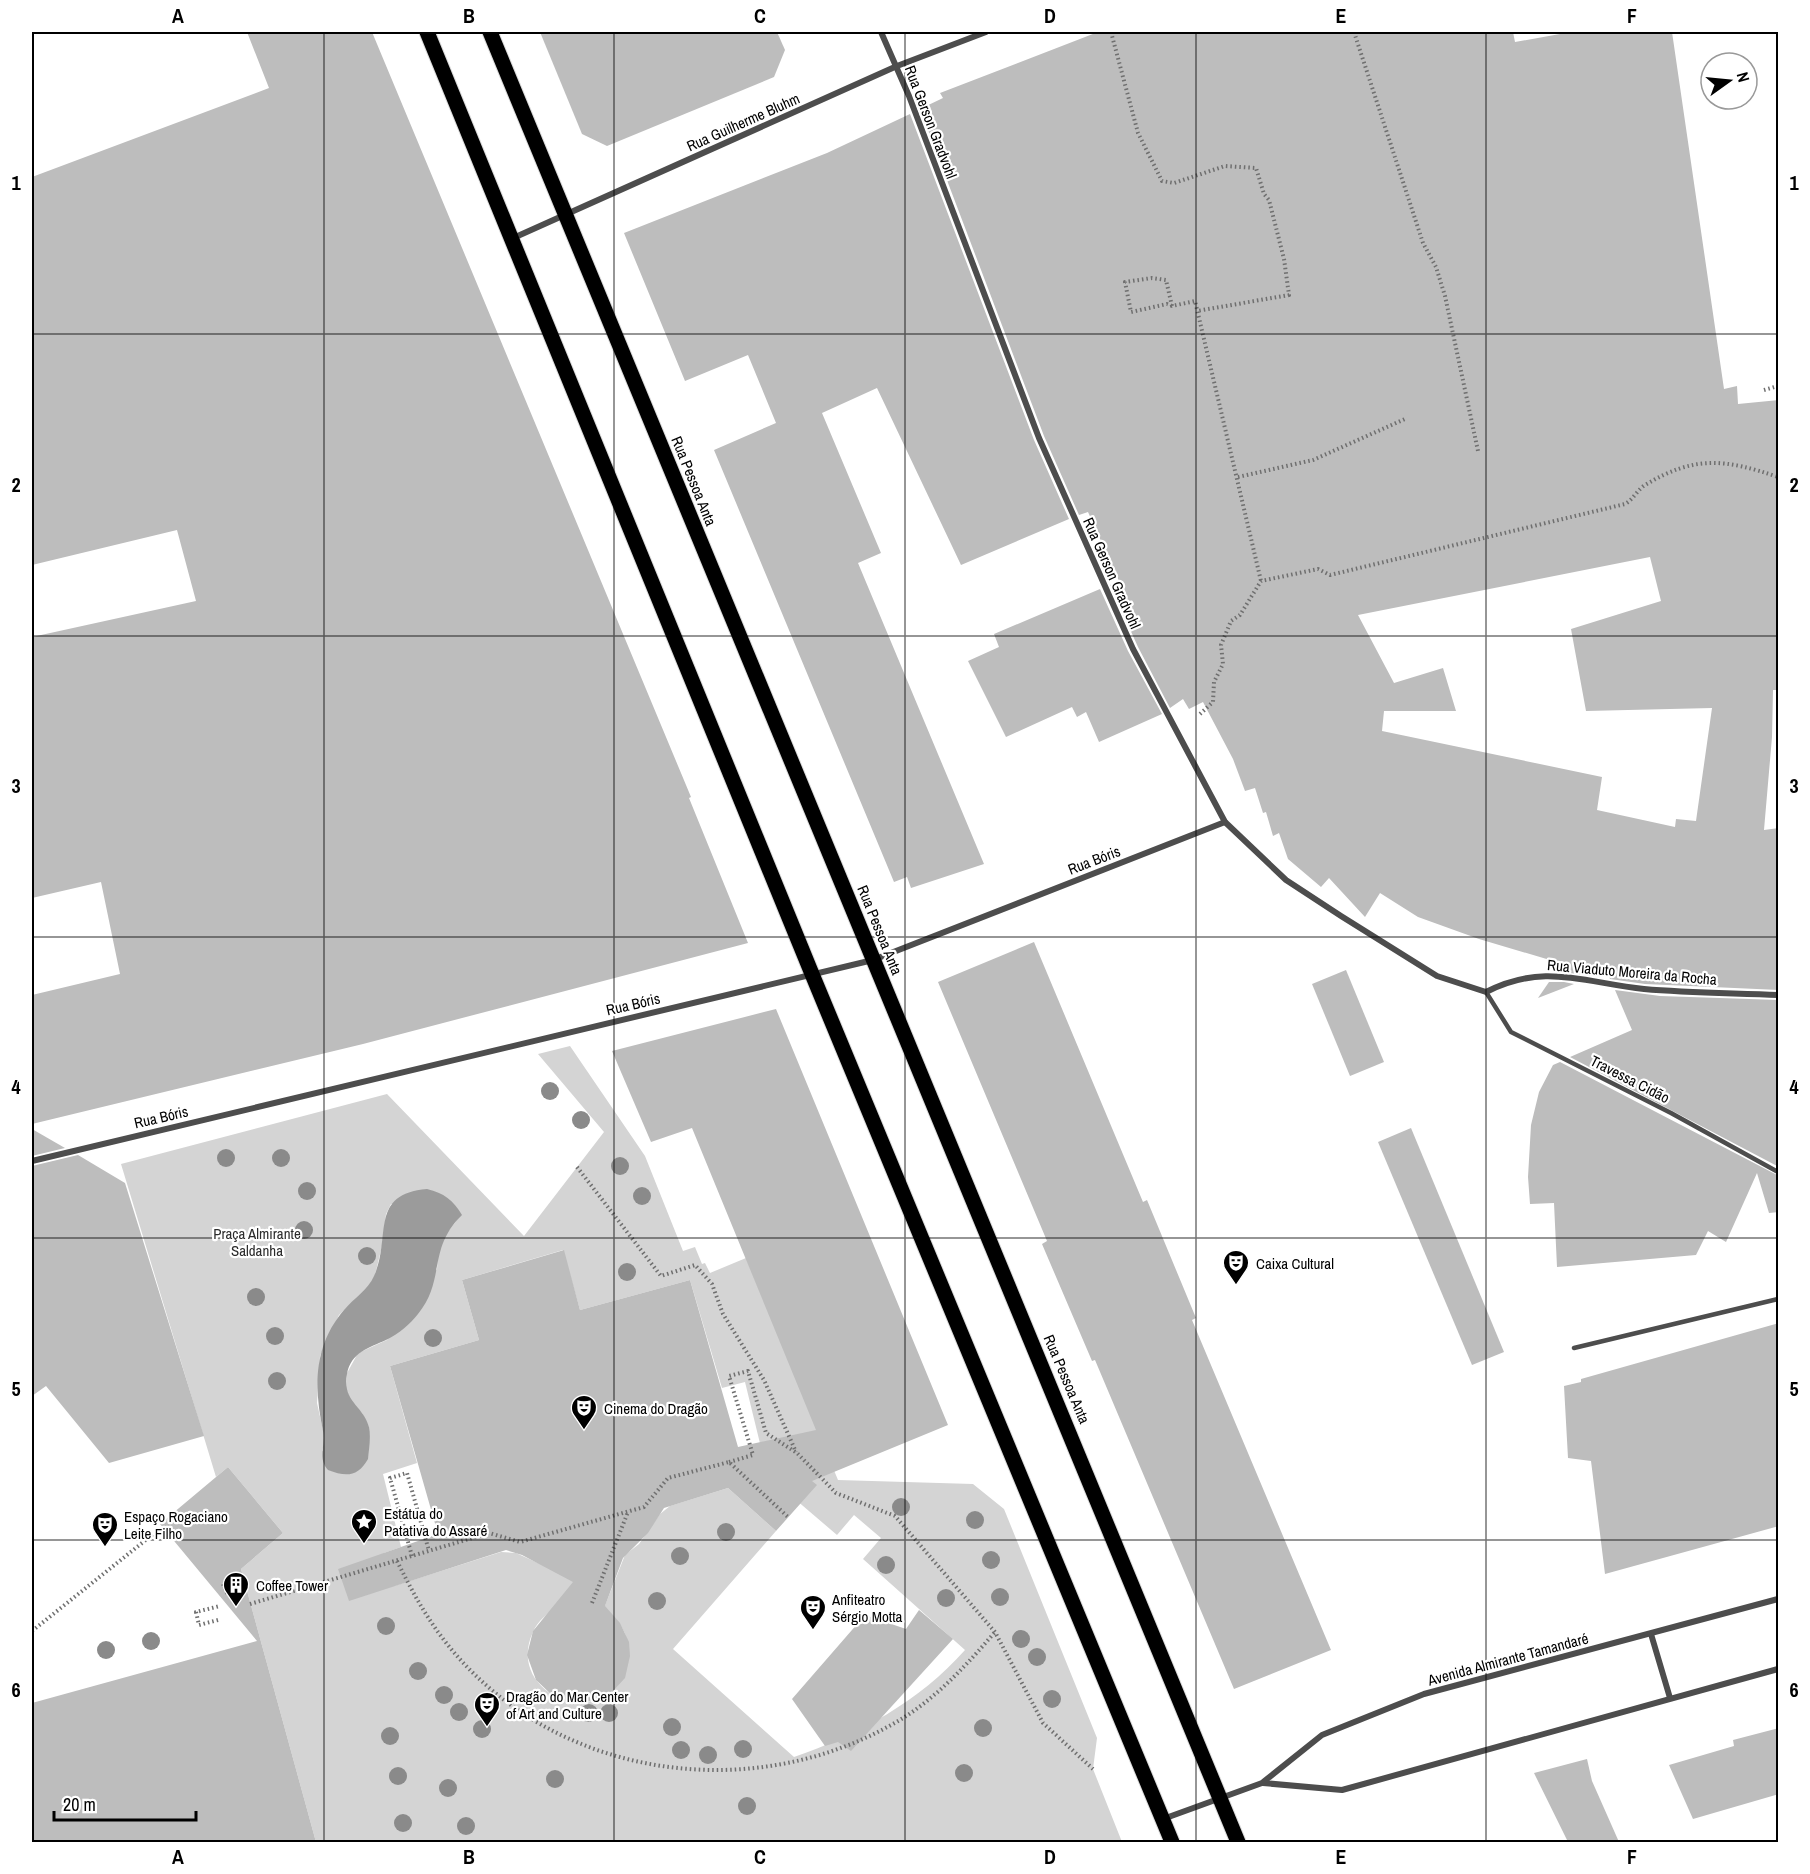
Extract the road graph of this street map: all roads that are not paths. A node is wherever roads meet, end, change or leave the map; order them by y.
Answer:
1 (427, 32) edge
2 (490, 32) edge
3 (881, 32) edge
4 (986, 32) edge
5 (897, 66) junction
6 (565, 214) junction
7 (511, 238) junction
8 (1225, 822) junction
9 (873, 960) junction
10 (812, 974) junction
11 (1486, 992) junction
12 (1779, 995) edge
13 (32, 1161) edge
14 (1779, 1172) edge
15 (1779, 1299) edge
16 (1574, 1348) dead end
17 (1779, 1599) edge
18 (1651, 1634) junction
19 (1779, 1669) edge
20 (1670, 1698) junction
21 (1262, 1783) junction
22 (1220, 1798) junction
23 (1163, 1820) junction
24 (1172, 1842) edge
25 (1238, 1842) edge

1 - 7 main road
2 - 6 main road, Rua Pessoa Anta
3 - 5 street, Rua Gerson Gradvohl
4 - 5 street, Rua Guilherme Bluhm
5 - 6 street, Rua Guilherme Bluhm
5 - 8 street, Rua Gerson Gradvohl
6 - 7 street, Rua Guilherme Bluhm
6 - 9 main road, Rua Pessoa Anta
7 - 10 main road
8 - 9 street, Rua Bóris
8 - 11 street, Rua Gerson Gradvohl
9 - 10 street, Rua Bóris
9 - 22 main road, Rua Pessoa Anta
10 - 13 street, Rua Bóris
10 - 23 main road
11 - 12 street, Rua Viaduto Moreira da Rocha
11 - 14 lane, Travessa Cidão
15 - 16 lane
17 - 18 street, Avenida Almirante Tamandaré
18 - 20 street
18 - 21 street, Avenida Almirante Tamandaré
19 - 20 street, Avenida Almirante Tamandaré
20 - 21 street, Avenida Almirante Tamandaré
21 - 22 street, Avenida Almirante Tamandaré
22 - 23 street, Avenida Almirante Tamandaré
22 - 25 main road, Rua Pessoa Anta
23 - 24 main road

